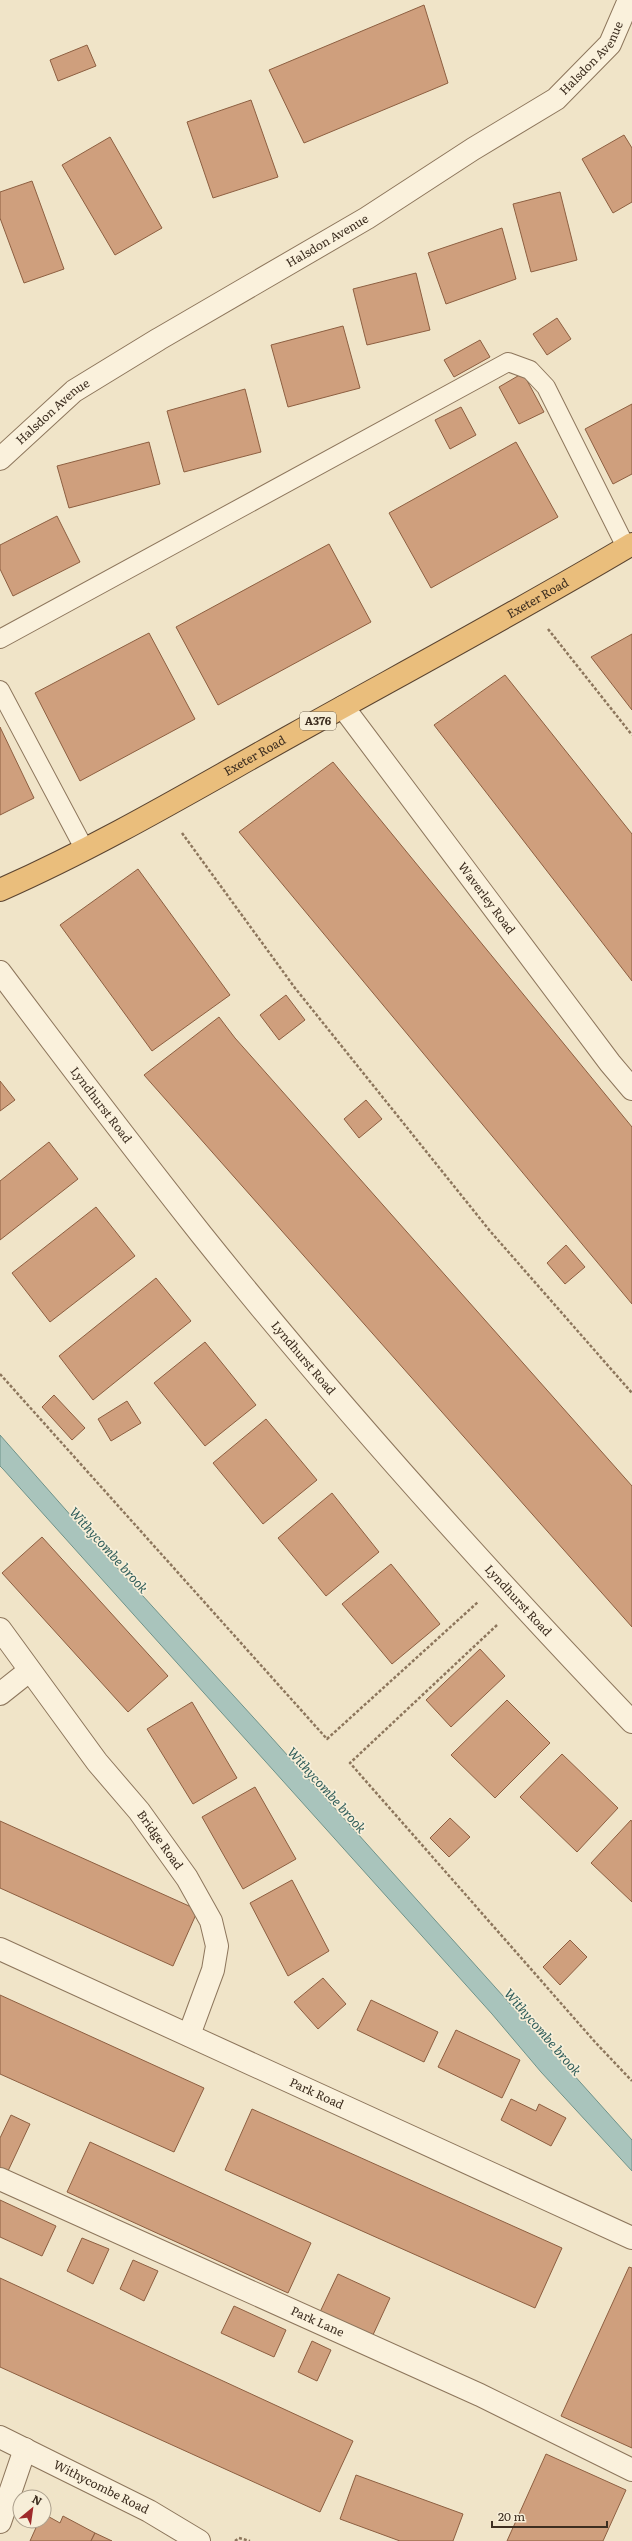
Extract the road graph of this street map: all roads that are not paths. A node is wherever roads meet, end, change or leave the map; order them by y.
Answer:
1 (630, 0) edge
2 (0, 459) edge
3 (629, 545) edge
4 (0, 639) edge
5 (0, 690) edge
6 (343, 707) junction
7 (85, 850) junction
8 (0, 890) edge
9 (0, 972) edge
10 (632, 1089) edge
11 (0, 1630) edge
12 (29, 1671) junction
13 (0, 1694) edge
14 (632, 1722) edge
15 (0, 1949) edge
16 (189, 2035) junction
17 (0, 2179) edge
18 (632, 2238) edge
19 (0, 2437) edge
20 (25, 2449) junction
21 (632, 2470) edge
22 (0, 2522) edge
23 (199, 2541) edge

1 - 2 street, Halsdon Avenue
3 - 4 lane
3 - 6 highway, Exeter Road / A376
5 - 7 lane
6 - 7 highway, Exeter Road / A376
6 - 10 street, Waverley Road
7 - 8 highway, Exeter Road / A376
9 - 14 street, Lyndhurst Road
11 - 12 street, Bridge Road
12 - 13 street
12 - 16 street, Bridge Road
15 - 16 street, Park Road
16 - 18 street, Park Road
17 - 21 street, Park Lane
19 - 20 street, Withycombe Road
20 - 22 street
20 - 23 street, Withycombe Road

